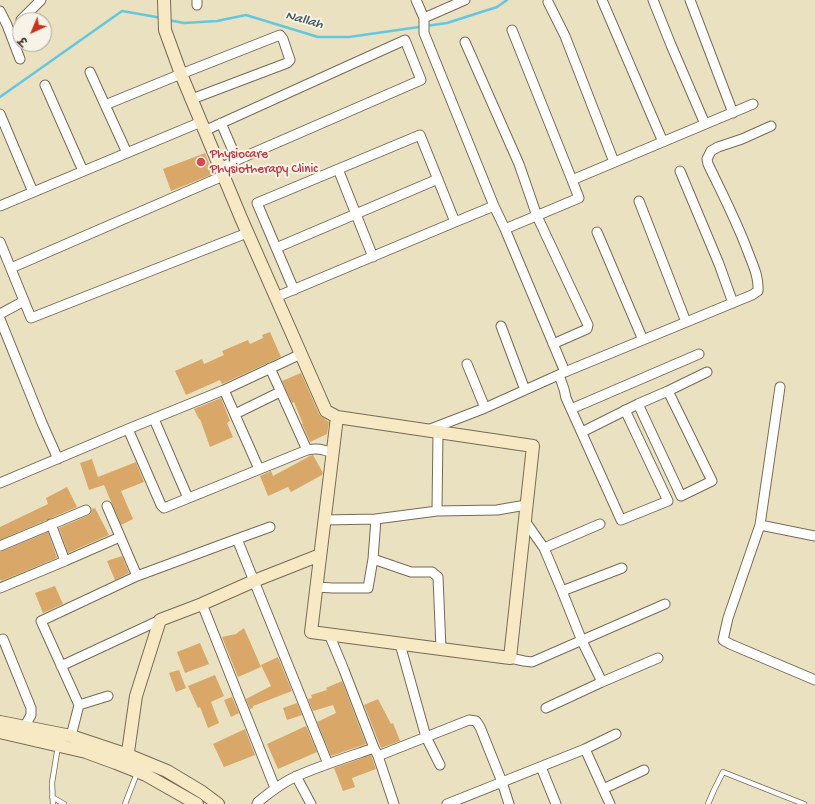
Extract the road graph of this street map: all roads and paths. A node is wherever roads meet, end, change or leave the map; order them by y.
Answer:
1 (41, 0) edge
2 (416, 0) edge
3 (465, 0) edge
4 (602, 0) edge
5 (653, 0) edge
6 (690, 0) edge
7 (548, 2) dead end
8 (164, 5) edge
9 (0, 11) edge
10 (28, 12) edge
11 (424, 18) junction
12 (512, 30) dead end
13 (10, 31) joint
14 (465, 42) dead end
15 (20, 59) dead end
16 (90, 72) dead end
17 (181, 74) junction
18 (45, 85) dead end
19 (192, 99) junction
20 (753, 104) dead end
21 (105, 105) junction
22 (733, 112) junction
23 (0, 114) edge
24 (221, 124) junction
25 (706, 124) junction
26 (772, 126) dead end
27 (202, 127) junction
28 (663, 142) junction
29 (127, 153) junction
30 (237, 160) junction
31 (614, 162) junction
32 (338, 169) junction
33 (83, 171) junction
34 (680, 171) dead end
35 (221, 172) junction
36 (438, 179) junction
37 (572, 180) junction
38 (33, 192) junction
39 (639, 201) dead end
40 (0, 206) edge
41 (494, 206) junction
42 (356, 214) junction
43 (537, 216) junction
44 (455, 222) junction
45 (505, 229) junction
46 (597, 232) dead end
47 (247, 233) junction
48 (0, 242) edge
49 (276, 248) junction
50 (373, 257) junction
51 (11, 268) junction
52 (294, 290) junction
53 (276, 297) junction
54 (24, 301) junction
55 (733, 303) junction
56 (0, 314) edge
57 (0, 319) edge
58 (686, 322) junction
59 (501, 326) dead end
60 (643, 340) junction
61 (553, 344) junction
62 (301, 354) junction
63 (699, 354) dead end
64 (467, 364) dead end
65 (270, 368) junction
66 (707, 372) dead end
67 (559, 375) junction
68 (780, 387) dead end
69 (224, 390) junction
70 (525, 390) junction
71 (668, 391) junction
72 (280, 392) junction
73 (638, 404) junction
74 (485, 408) junction
75 (571, 409) junction
76 (625, 410) junction
77 (235, 414) junction
78 (337, 417) junction
79 (154, 419) junction
80 (128, 429) junction
81 (433, 431) junction
82 (582, 432) junction
83 (307, 450) junction
84 (332, 453) junction
85 (58, 458) junction
86 (259, 469) junction
87 (0, 483) edge
88 (681, 496) junction
89 (188, 498) junction
90 (668, 501) junction
91 (526, 505) junction
92 (107, 506) dead end
93 (86, 510) dead end
94 (437, 511) junction
95 (376, 519) junction
96 (324, 520) junction
97 (525, 521) junction
98 (51, 524) junction
99 (600, 524) dead end
100 (760, 525) junction
101 (270, 527) dead end
102 (815, 536) edge
103 (120, 537) junction
104 (236, 539) junction
105 (0, 546) edge
106 (544, 548) junction
107 (320, 554) junction
108 (374, 559) junction
109 (65, 561) junction
110 (622, 568) dead end
111 (137, 576) junction
112 (254, 580) junction
113 (316, 587) junction
114 (0, 588) edge
115 (562, 591) junction
116 (202, 604) junction
117 (665, 604) dead end
118 (160, 620) junction
119 (329, 634) junction
120 (3, 639) dead end
121 (582, 641) junction
122 (400, 644) junction
123 (441, 649) junction
124 (510, 658) junction
125 (658, 658) dead end
126 (61, 666) junction
127 (815, 680) edge
128 (602, 682) junction
129 (108, 696) dead end
130 (79, 705) junction
131 (546, 708) dead end
132 (0, 722) edge
133 (26, 726) junction
134 (0, 732) edge
135 (616, 734) dead end
136 (426, 737) junction
137 (63, 738) junction
138 (585, 750) junction
139 (376, 752) junction
140 (127, 761) junction
141 (328, 764) junction
142 (440, 765) dead end
143 (541, 767) junction
144 (644, 770) dead end
145 (138, 771) junction
146 (296, 776) junction
147 (502, 782) junction
148 (276, 788) junction
149 (603, 789) junction
150 (52, 797) junction
151 (53, 804) edge
152 (64, 804) edge
153 (125, 804) edge
154 (197, 804) edge
155 (218, 804) edge
156 (257, 804) edge
157 (311, 804) edge
158 (394, 804) edge
159 (447, 804) edge
160 (509, 804) edge
161 (556, 804) edge
162 (610, 804) edge
163 (708, 804) edge
164 (804, 804) edge

1 - 10 street
2 - 11 street
3 - 11 street
4 - 28 street
5 - 25 street
6 - 22 street
7 - 31 street
8 - 17 street
9 - 13 street
11 - 41 street
12 - 37 street
13 - 15 street
14 - 43 street
16 - 21 street
17 - 19 street
17 - 19 street
17 - 21 street
18 - 33 street
19 - 27 street
20 - 22 street
21 - 29 street
22 - 25 street
23 - 38 street
24 - 27 street
24 - 30 street
24 - 30 street
25 - 28 street
26 - 55 street
27 - 29 street
27 - 35 street
28 - 31 street
29 - 33 street
30 - 35 street
31 - 37 street
32 - 36 street
32 - 42 street
32 - 49 street
33 - 38 street
34 - 55 street
35 - 47 street
35 - 51 street
36 - 42 street
36 - 44 street
37 - 43 street
38 - 40 street
39 - 58 street
41 - 44 street
41 - 45 street
42 - 49 street
42 - 50 street
43 - 45 street
43 - 61 street
44 - 50 street
45 - 61 street
46 - 60 street
47 - 53 street
47 - 54 street
48 - 51 street
49 - 52 street
50 - 52 street
51 - 54 street
52 - 53 street
53 - 62 street
54 - 56 street
55 - 58 street
57 - 85 street
58 - 60 street
59 - 70 street
60 - 67 street
61 - 67 street
62 - 65 street
62 - 78 street
63 - 75 street
64 - 74 street
65 - 69 street
65 - 72 street
66 - 71 street
67 - 70 street
67 - 75 street
68 - 100 street
69 - 77 street
69 - 79 street
70 - 74 street
71 - 73 street
71 - 88 street
72 - 77 street
72 - 83 street
73 - 76 street
73 - 88 street
74 - 81 street
75 - 82 street
76 - 82 street
76 - 90 street
77 - 86 street
78 - 81 street
78 - 84 street
79 - 80 street
79 - 89 street
80 - 85 street
80 - 89 street
81 - 91 street
81 - 94 street
82 - 90 street
83 - 84 street
83 - 86 street
84 - 96 street
85 - 87 street
86 - 89 street
88 - 90 street
91 - 94 street
91 - 97 street
92 - 103 street
93 - 98 street
94 - 95 street
95 - 96 street
95 - 108 street
96 - 107 street
97 - 106 street
97 - 124 street
98 - 105 street
98 - 109 street
99 - 106 street
100 - 102 street
100 - 127 street
101 - 104 street
103 - 109 street
103 - 111 street
104 - 111 street
104 - 112 street
106 - 115 street
107 - 112 street
107 - 113 street
108 - 113 street
108 - 123 street
109 - 114 street
110 - 115 street
111 - 126 street
112 - 116 street
112 - 141 street
113 - 119 street
115 - 121 street
116 - 118 street
116 - 148 street
117 - 121 street
118 - 126 street
118 - 140 street
119 - 122 street
119 - 139 street
120 - 133 street
121 - 124 street
121 - 128 street
122 - 123 street
122 - 136 street
123 - 124 street
125 - 128 street
126 - 130 street
128 - 131 street
129 - 130 street
130 - 137 street
132 - 133 street
133 - 137 street
134 - 137 street
135 - 138 street
136 - 139 street
136 - 142 street
136 - 147 street
137 - 140 street
137 - 150 lane
138 - 143 street
138 - 149 street
139 - 141 street
139 - 158 street
140 - 145 street
140 - 155 street
141 - 146 street
143 - 147 street
143 - 161 street
144 - 149 street
145 - 153 lane
145 - 154 street
146 - 148 street
146 - 157 street
147 - 159 street
147 - 160 street
148 - 156 street
149 - 162 street
150 - 151 lane
150 - 152 lane
163 - 164 lane

